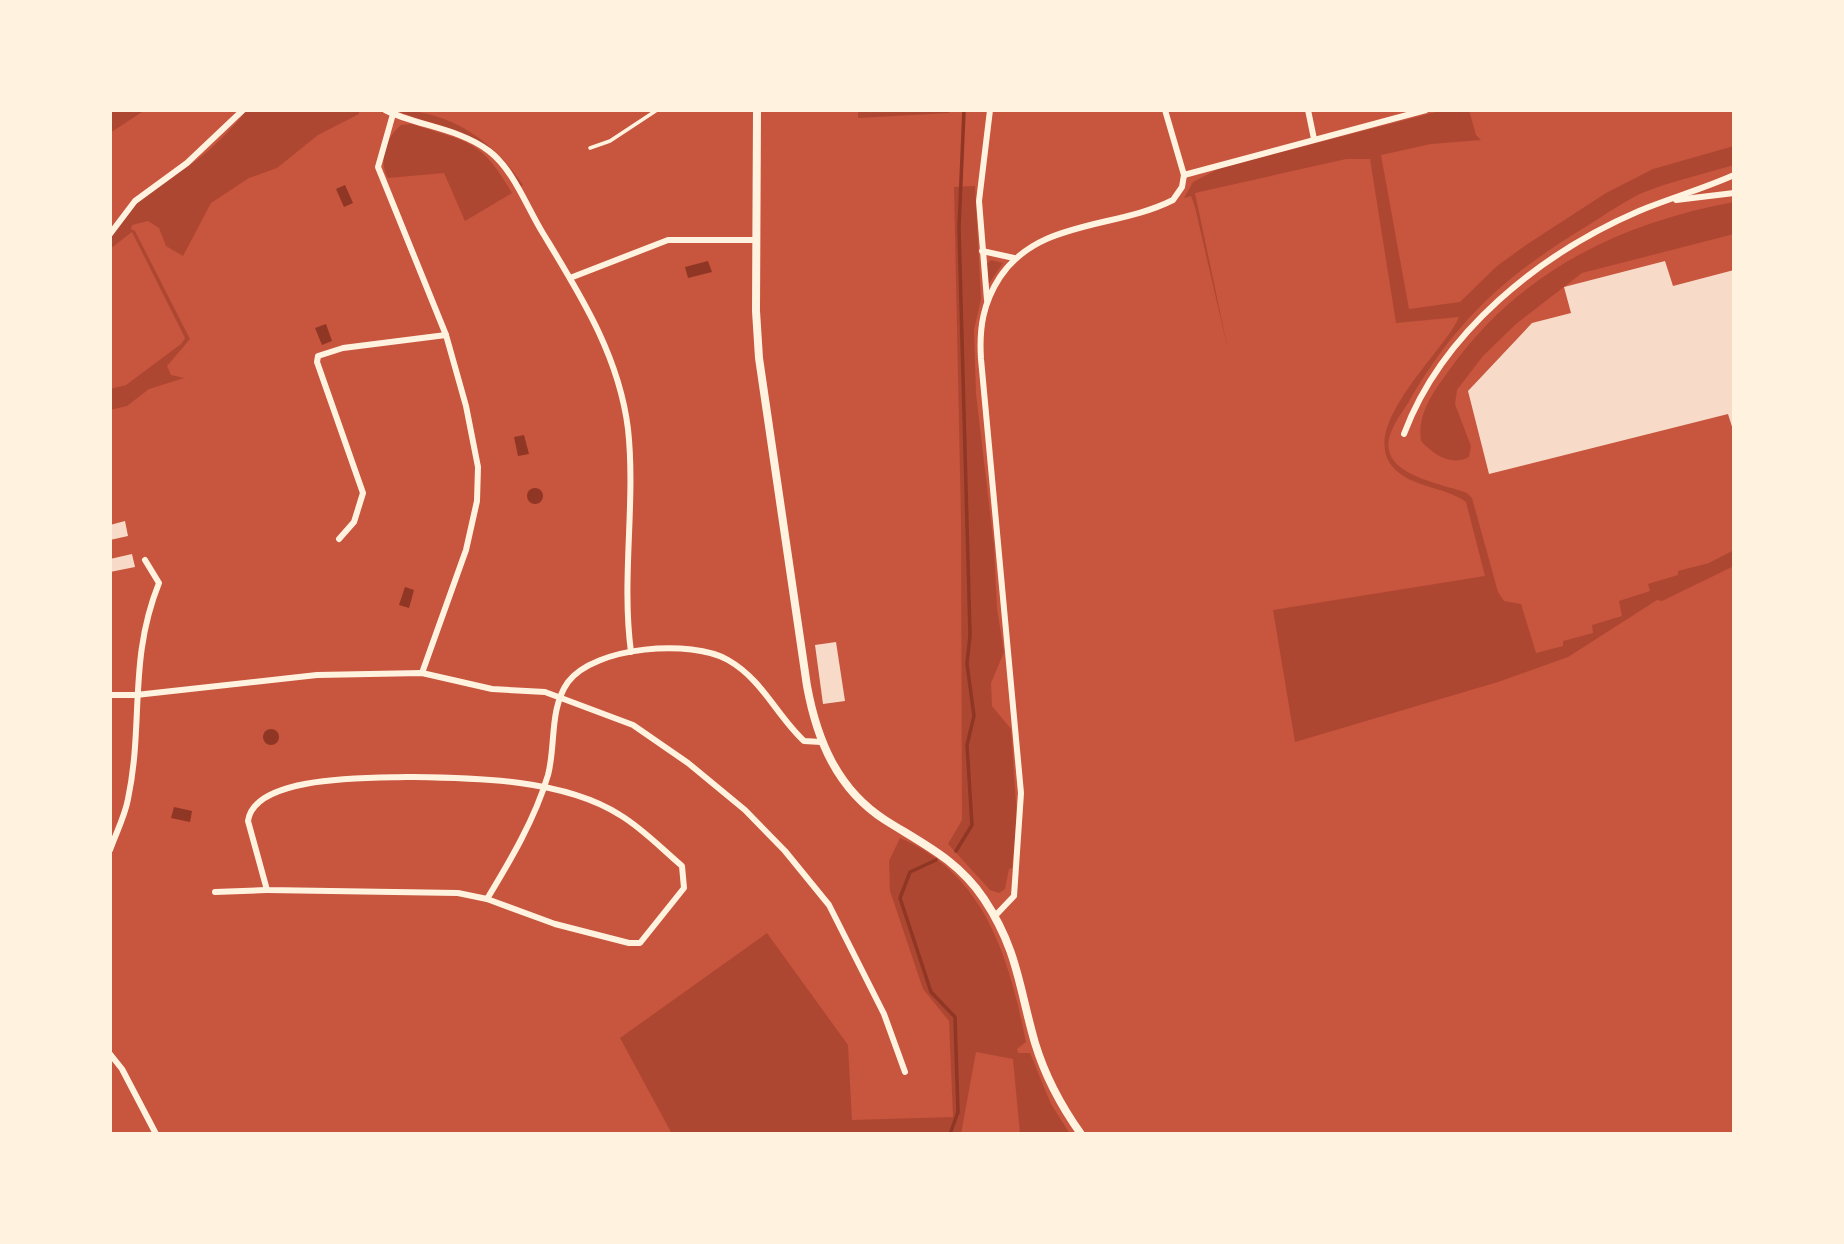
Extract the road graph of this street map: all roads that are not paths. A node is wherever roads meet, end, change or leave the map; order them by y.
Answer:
1 (243, 110) edge
2 (385, 110) edge
3 (657, 110) edge
4 (757, 110) edge
5 (990, 110) edge
6 (1165, 110) edge
7 (1308, 110) edge
8 (1426, 110) edge
9 (393, 114) junction
10 (1314, 139) junction
11 (590, 148) dead end
12 (1184, 175) junction
13 (1734, 177) edge
14 (1734, 193) edge
15 (1664, 201) junction
16 (110, 234) edge
17 (757, 240) junction
18 (982, 251) junction
19 (1014, 258) junction
20 (570, 278) junction
21 (987, 300) junction
22 (446, 335) junction
23 (1404, 434) dead end
24 (339, 539) dead end
25 (145, 560) dead end
26 (631, 652) junction
27 (422, 673) junction
28 (110, 695) edge
29 (136, 695) junction
30 (562, 696) junction
31 (821, 742) junction
32 (543, 788) junction
33 (110, 850) edge
34 (267, 890) junction
35 (215, 892) dead end
36 (487, 899) junction
37 (995, 916) junction
38 (110, 1054) edge
39 (905, 1072) dead end
40 (156, 1134) edge
41 (1081, 1134) edge

1 - 16 street
2 - 9 street
3 - 11 lane
4 - 17 street
5 - 18 street
6 - 12 street
7 - 10 street
8 - 10 street
9 - 20 street
9 - 22 street
10 - 12 street
12 - 19 street
13 - 15 street
14 - 15 street
15 - 23 street
17 - 20 street
17 - 31 street
18 - 19 street
18 - 21 street
19 - 21 street
20 - 26 street
21 - 37 street
22 - 24 street
22 - 27 street
25 - 29 street
26 - 30 street
26 - 31 street
27 - 29 street
27 - 30 street
28 - 29 street
29 - 33 street
30 - 32 street
30 - 39 street
31 - 37 street
32 - 34 street
32 - 36 street
32 - 36 street
34 - 35 street
34 - 36 street
37 - 41 street
38 - 40 street

